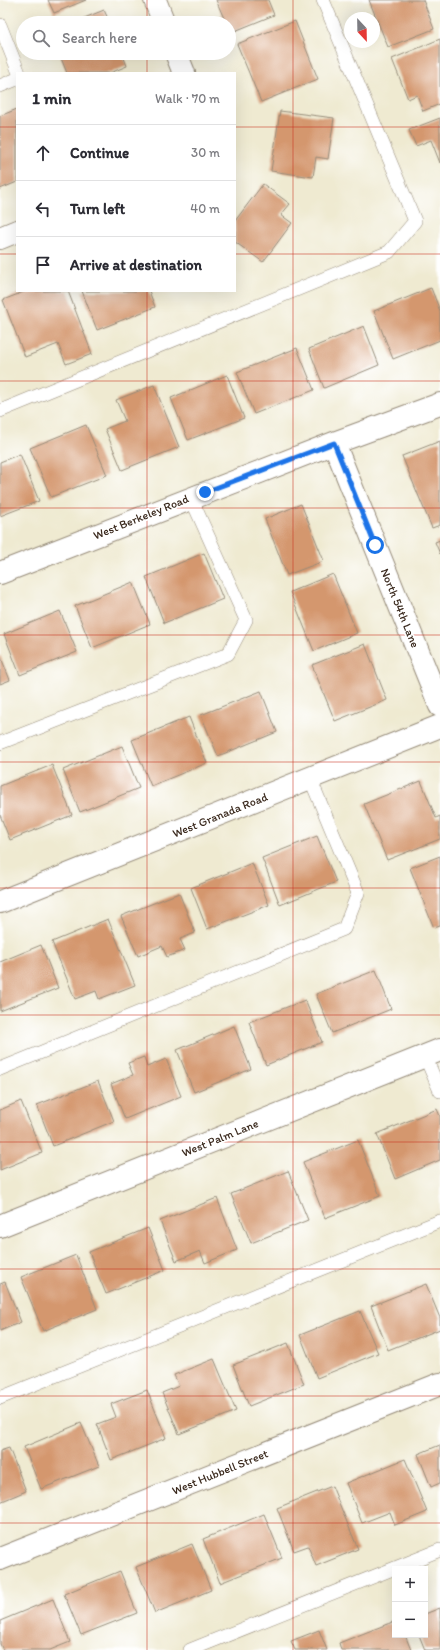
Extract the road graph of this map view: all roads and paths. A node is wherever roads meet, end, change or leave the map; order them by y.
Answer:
1 (155, 0) edge
2 (323, 0) edge
3 (161, 16) edge
4 (0, 25) edge
5 (179, 60) edge
6 (19, 72) edge
7 (184, 72) edge
8 (16, 79) edge
9 (0, 86) edge
10 (16, 231) edge
11 (0, 238) edge
12 (440, 404) edge
13 (0, 411) edge
14 (334, 443) junction
15 (190, 498) junction
16 (0, 573) edge
17 (440, 706) edge
18 (440, 726) edge
19 (0, 743) edge
20 (310, 778) junction
21 (0, 902) edge
22 (433, 1053) edge
23 (0, 1069) edge
24 (440, 1091) edge
25 (440, 1221) edge
26 (0, 1226) edge
27 (440, 1384) edge
28 (0, 1398) edge
29 (440, 1550) edge
30 (0, 1559) edge
31 (190, 1650) edge

1 - 3 street
2 - 13 lane
4 - 6 lane
5 - 7 street
8 - 9 lane
10 - 11 street
12 - 14 street, West Berkeley Road
14 - 15 street, West Berkeley Road
14 - 17 street, North 54th Lane
15 - 16 street, West Berkeley Road
15 - 19 lane
18 - 20 street, West Granada Road
20 - 21 street, West Granada Road
20 - 23 lane
22 - 24 lane
22 - 26 street, West Palm Lane
25 - 28 lane
27 - 30 street, West Hubbell Street
29 - 31 lane

